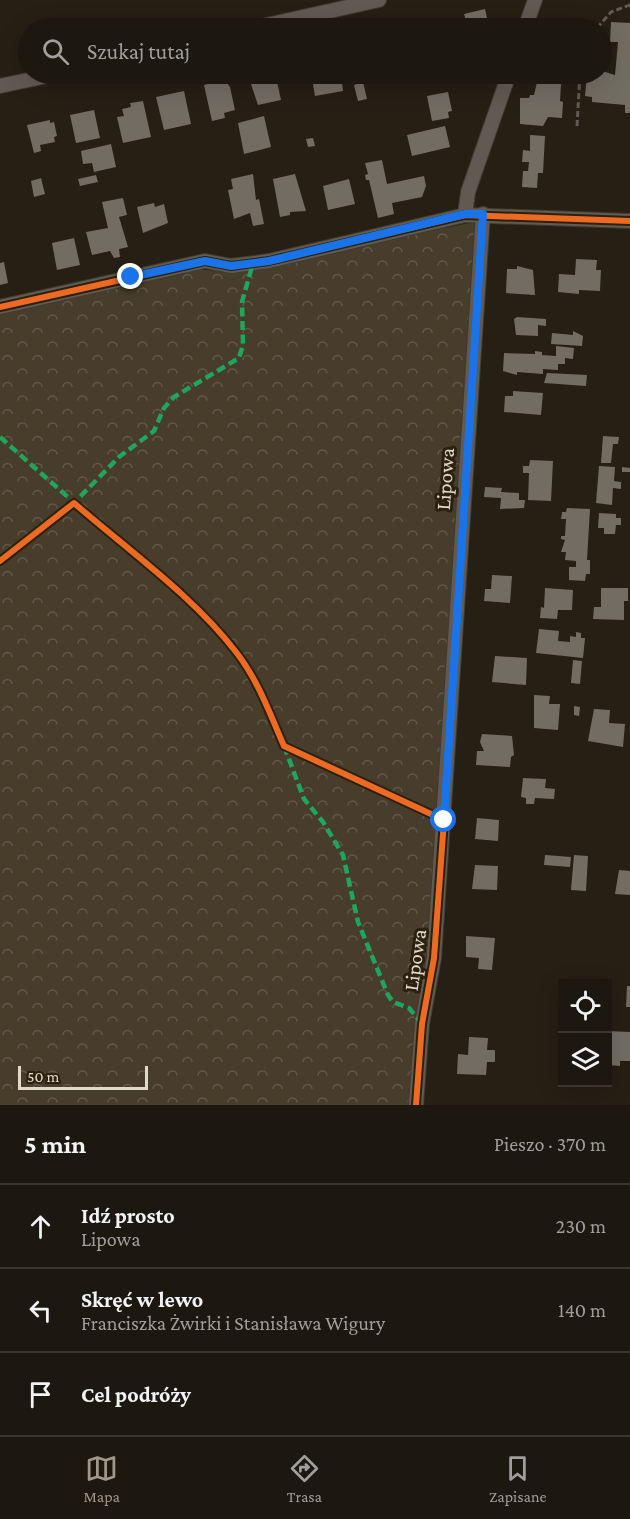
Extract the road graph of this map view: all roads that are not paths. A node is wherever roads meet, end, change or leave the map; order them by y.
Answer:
1 (379, 0) edge
2 (535, 0) edge
3 (299, 18) edge
4 (529, 18) edge
5 (18, 82) edge
6 (506, 84) edge
7 (0, 86) edge
8 (465, 214) junction
9 (483, 214) junction
10 (630, 221) edge
11 (0, 307) edge
12 (416, 1105) edge

1 - 3 street
2 - 4 street
5 - 7 street
6 - 8 street
8 - 9 street
8 - 11 street
9 - 10 street
9 - 12 street, Lipowa

